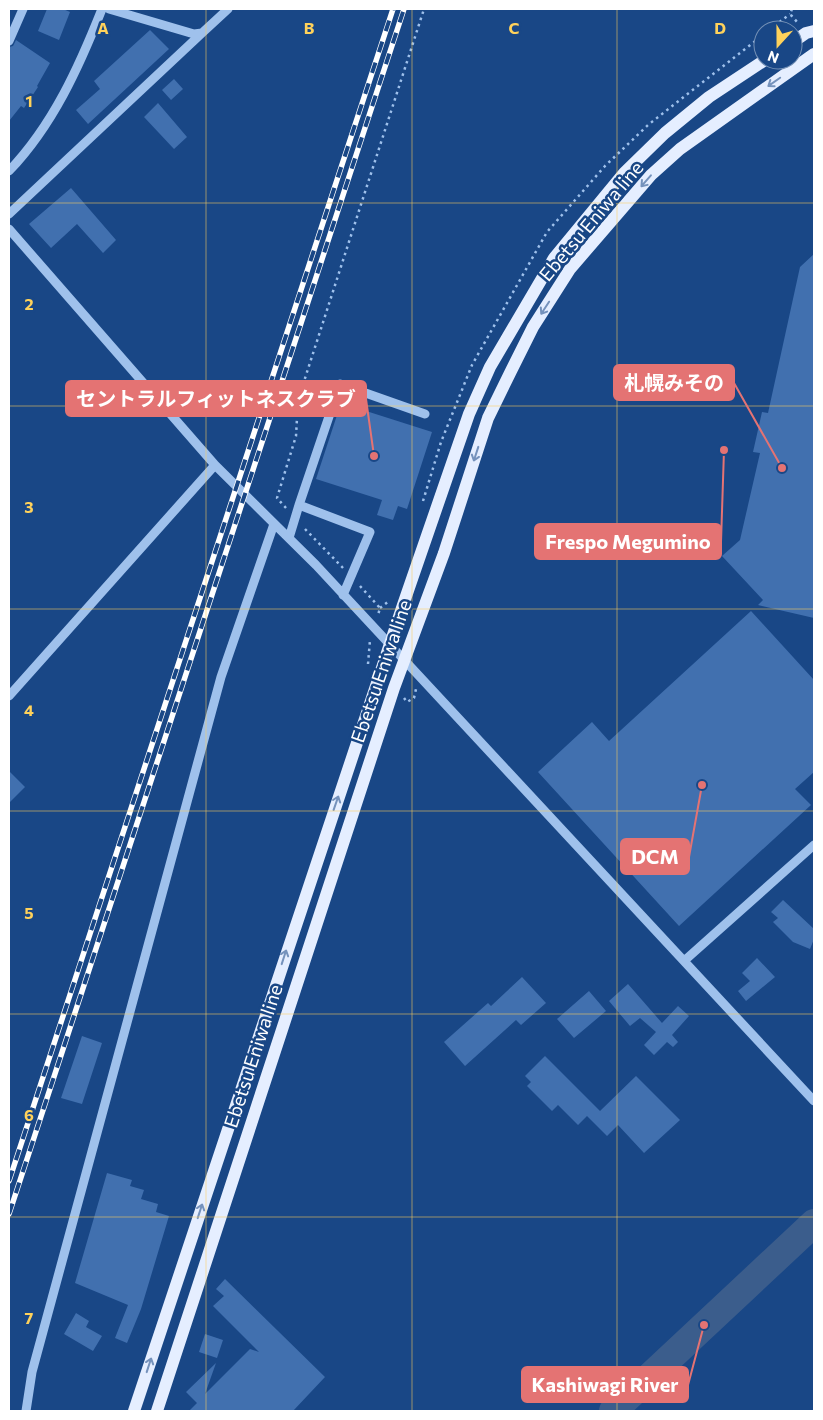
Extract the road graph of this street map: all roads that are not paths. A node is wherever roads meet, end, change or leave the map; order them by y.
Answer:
1 (23, 9) edge
2 (102, 9) edge
3 (109, 9) edge
4 (228, 9) edge
5 (202, 33) junction
6 (9, 41) edge
7 (814, 54) edge
8 (753, 68) edge
9 (9, 172) edge
10 (9, 214) edge
11 (9, 229) edge
12 (425, 414) dead end
13 (215, 465) junction
14 (299, 504) junction
15 (274, 524) junction
16 (289, 538) junction
17 (343, 595) junction
18 (390, 644) junction
19 (405, 660) junction
20 (9, 696) edge
21 (814, 845) edge
22 (684, 961) junction
23 (814, 1102) edge
24 (26, 1411) edge
25 (134, 1411) edge
26 (157, 1411) edge

1 - 6 street
2 - 9 street
3 - 5 street
4 - 5 street
5 - 10 street
7 -> 19 main road, Ebetsu Eniwa line
8 - 18 main road, Ebetsu Eniwa line
11 - 13 street
12 - 14 street
13 - 15 street
13 - 20 street
14 - 16 street
14 - 17 street
15 - 16 street
15 - 24 street
16 - 17 street
17 - 18 street
18 - 19 street
25 -> 18 main road, Ebetsu Eniwa line
19 - 22 street
19 - 26 main road, Ebetsu Eniwa line
21 - 22 street
22 - 23 street

